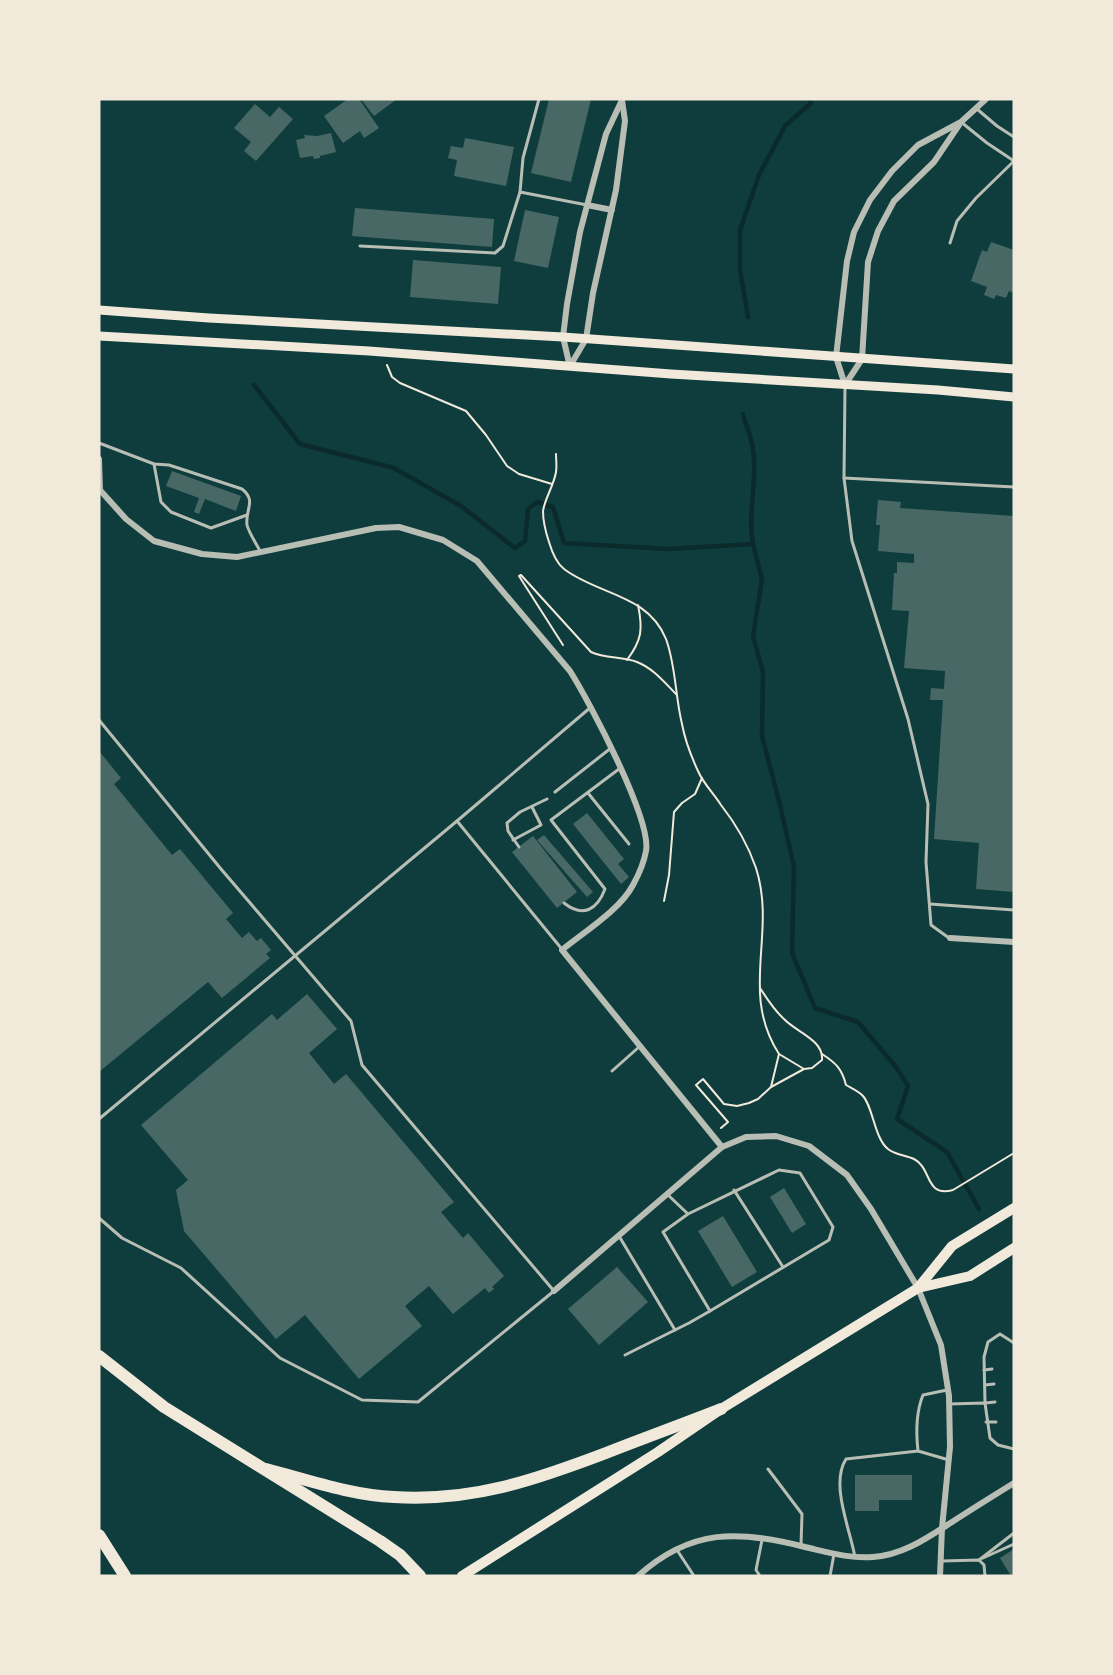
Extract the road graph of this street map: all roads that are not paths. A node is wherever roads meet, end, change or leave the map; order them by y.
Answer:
1 (539, 99) edge
2 (622, 99) edge
3 (986, 99) edge
4 (977, 109) junction
5 (961, 122) junction
6 (1014, 137) edge
7 (1014, 161) edge
8 (520, 192) junction
9 (587, 205) junction
10 (612, 210) junction
11 (950, 243) dead end
12 (360, 246) dead end
13 (99, 310) edge
14 (99, 336) edge
15 (563, 338) junction
16 (586, 339) junction
17 (836, 357) junction
18 (862, 359) junction
19 (570, 367) junction
20 (1014, 369) edge
21 (845, 385) junction
22 (1014, 397) edge
23 (99, 443) edge
24 (99, 459) edge
25 (154, 464) junction
26 (844, 478) junction
27 (1014, 487) edge
28 (99, 490) edge
29 (247, 515) junction
30 (260, 553) junction
31 (591, 707) junction
32 (99, 720) edge
33 (611, 748) junction
34 (621, 768) junction
35 (555, 792) dead end
36 (588, 793) junction
37 (547, 799) dead end
38 (532, 807) junction
39 (457, 821) junction
40 (513, 840) junction
41 (629, 844) dead end
42 (519, 847) dead end
43 (564, 903) dead end
44 (930, 904) junction
45 (1014, 910) edge
46 (950, 938) joint
47 (1014, 942) edge
48 (562, 950) junction
49 (294, 955) junction
50 (639, 1047) junction
51 (612, 1071) dead end
52 (99, 1119) edge
53 (722, 1147) junction
54 (735, 1190) junction
55 (668, 1195) junction
56 (1014, 1208) edge
57 (688, 1214) junction
58 (99, 1218) edge
59 (619, 1236) junction
60 (1014, 1248) edge
61 (783, 1267) junction
62 (918, 1288) junction
63 (554, 1291) junction
64 (710, 1311) junction
65 (675, 1330) junction
66 (1014, 1343) edge
67 (625, 1355) dead end
68 (99, 1356) edge
69 (984, 1370) junction
70 (992, 1370) dead end
71 (993, 1384) dead end
72 (985, 1385) junction
73 (948, 1390) junction
74 (995, 1402) dead end
75 (985, 1403) junction
76 (949, 1404) junction
77 (721, 1409) junction
78 (986, 1422) junction
79 (996, 1422) dead end
80 (1014, 1449) edge
81 (918, 1451) junction
82 (949, 1460) junction
83 (266, 1469) junction
84 (768, 1469) dead end
85 (1014, 1483) edge
86 (942, 1528) junction
87 (1014, 1533) edge
88 (99, 1535) edge
89 (762, 1538) junction
90 (1014, 1544) edge
91 (801, 1545) junction
92 (677, 1549) junction
93 (834, 1553) junction
94 (855, 1557) junction
95 (979, 1560) junction
96 (940, 1561) junction
97 (125, 1576) edge
98 (420, 1576) edge
99 (462, 1576) edge
100 (638, 1576) edge
101 (694, 1576) edge
102 (760, 1576) edge
103 (830, 1576) edge
104 (940, 1576) edge
105 (985, 1576) edge

1 - 8 lane
2 - 9 street
2 - 10 street
3 - 4 street
4 - 5 street
4 - 6 lane
5 - 7 lane
5 - 17 street
5 - 18 street
7 - 11 lane
8 - 9 lane
8 - 12 lane
9 - 10 street
9 - 15 street
10 - 16 street
13 - 15 main road
14 - 19 main road
15 - 16 main road
15 - 19 street
16 - 17 main road
16 - 19 street
17 - 18 main road
17 - 21 street
18 - 20 main road
18 - 21 street
19 - 21 main road
21 - 22 main road
21 - 26 lane
23 - 25 lane
24 - 28 street
25 - 29 lane
25 - 29 lane
26 - 27 lane
26 - 44 lane
28 - 30 street
29 - 30 lane
30 - 31 street
31 - 33 street
31 - 39 lane
32 - 49 lane
33 - 34 street
33 - 35 lane
34 - 36 lane
34 - 48 street
36 - 41 lane
36 - 43 lane
37 - 38 lane
38 - 40 lane
38 - 40 lane
39 - 48 lane
39 - 49 lane
40 - 42 lane
44 - 45 lane
44 - 46 lane
46 - 47 street
48 - 50 street
49 - 52 lane
49 - 63 lane
50 - 51 lane
50 - 53 street
53 - 55 street
53 - 62 street
54 - 57 lane
54 - 61 lane
54 - 61 lane
55 - 57 lane
55 - 59 street
56 - 62 highway
57 - 64 lane
58 - 63 lane
59 - 63 street
59 - 65 lane
60 - 62 highway
61 - 64 lane
62 - 73 street
62 - 77 highway
64 - 65 lane
65 - 67 lane
66 - 69 lane
68 - 83 highway
69 - 70 lane
69 - 72 lane
71 - 72 lane
72 - 75 lane
73 - 76 street
73 - 81 lane
74 - 75 lane
75 - 76 lane
75 - 78 lane
76 - 82 street
77 - 83 highway
77 - 99 highway
78 - 79 lane
78 - 80 lane
81 - 82 lane
81 - 94 lane
82 - 86 street
83 - 98 highway
84 - 91 lane
85 - 86 street
86 - 94 street
86 - 96 street
87 - 95 lane
88 - 97 highway
89 - 91 street
89 - 92 street
89 - 102 lane
90 - 95 lane
91 - 93 street
92 - 100 street
92 - 101 lane
93 - 94 street
93 - 103 lane
95 - 96 lane
95 - 105 lane
96 - 104 street

